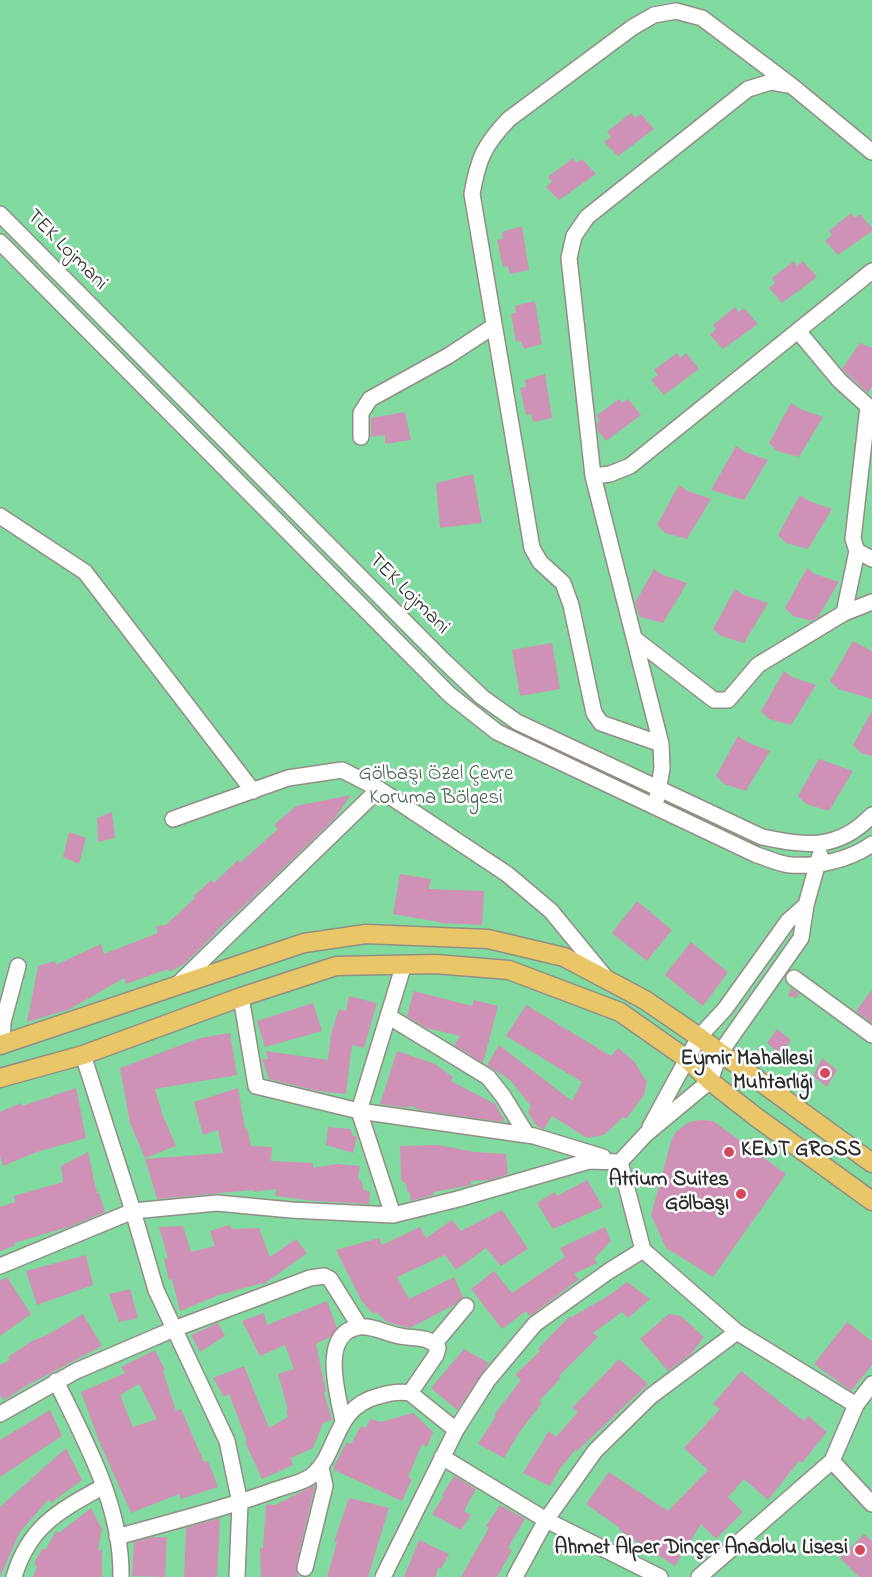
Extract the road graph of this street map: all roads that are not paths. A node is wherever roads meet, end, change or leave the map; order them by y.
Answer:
1 (681, 0) edge
2 (654, 15) junction
3 (792, 86) junction
4 (872, 152) edge
5 (0, 214) edge
6 (0, 242) edge
7 (872, 271) edge
8 (494, 326) junction
9 (798, 330) junction
10 (870, 408) edge
11 (361, 437) dead end
12 (593, 476) junction
13 (0, 516) edge
14 (857, 551) junction
15 (872, 559) edge
16 (872, 602) edge
17 (844, 614) junction
18 (635, 639) junction
19 (661, 744) junction
20 (379, 789) junction
21 (659, 789) junction
22 (253, 791) junction
23 (655, 807) junction
24 (872, 815) edge
25 (173, 819) dead end
26 (823, 843) junction
27 (872, 844) edge
28 (818, 864) junction
29 (806, 905) junction
30 (404, 964) junction
31 (18, 966) dead end
32 (794, 978) dead end
33 (608, 981) junction
34 (177, 985) junction
35 (242, 997) junction
36 (388, 1016) junction
37 (872, 1035) edge
38 (699, 1037) junction
39 (1, 1044) edge
40 (720, 1053) junction
41 (83, 1055) junction
42 (687, 1059) junction
43 (0, 1078) edge
44 (710, 1082) junction
45 (359, 1111) junction
46 (646, 1134) junction
47 (527, 1135) junction
48 (620, 1162) junction
49 (872, 1163) edge
50 (872, 1201) edge
51 (133, 1211) junction
52 (393, 1215) junction
53 (643, 1250) junction
54 (0, 1266) edge
55 (466, 1306) dead end
56 (360, 1327) junction
57 (174, 1329) junction
58 (737, 1332) junction
59 (435, 1343) junction
60 (56, 1381) junction
61 (872, 1384) edge
62 (410, 1393) junction
63 (856, 1406) junction
64 (0, 1414) edge
65 (343, 1421) junction
66 (456, 1430) junction
67 (442, 1457) junction
68 (832, 1461) junction
69 (321, 1467) junction
70 (104, 1486) junction
71 (240, 1503) junction
72 (872, 1504) edge
73 (546, 1520) junction
74 (117, 1537) junction
75 (305, 1568) dead end
76 (14, 1577) edge
77 (121, 1577) edge
78 (237, 1577) edge
79 (383, 1577) edge
80 (514, 1577) edge
81 (660, 1577) edge
82 (699, 1577) edge

1 - 2 street
2 - 3 street
2 - 8 street
3 - 4 street
3 - 12 street
5 - 21 street, TEK Lojmani
6 - 23 street, TEK Lojmani
7 - 9 street
8 - 11 street
8 - 19 street
9 - 10 street
9 - 12 street
10 - 14 street
12 - 18 street
13 - 22 street
14 - 15 street
14 - 17 street
16 - 17 street
17 - 18 street
18 - 19 street
19 - 21 street
20 - 22 street
20 - 33 street
20 - 34 street
21 - 23 street
21 - 26 street, TEK Lojmani
22 - 25 street
23 - 28 street, TEK Lojmani
24 - 26 street, TEK Lojmani
26 - 28 street
27 - 28 street, TEK Lojmani
28 - 29 street
29 - 38 street
29 - 40 street
30 - 35 main road
30 - 36 street
30 - 42 main road
31 - 39 street
32 - 37 street
33 - 34 main road
33 - 38 main road
34 - 39 main road
35 - 41 main road
35 - 45 street
36 - 45 street
36 - 47 street
38 - 40 main road
38 - 42 street
40 - 44 street
40 - 49 main road
41 - 43 main road
41 - 51 street
42 - 44 main road
42 - 46 street
44 - 46 street
44 - 50 main road
45 - 47 street
45 - 52 street
46 - 48 street
47 - 48 street
48 - 52 street
48 - 53 street
51 - 52 street
51 - 54 street
51 - 57 street
53 - 58 street
53 - 66 street
55 - 59 street
56 - 57 street
56 - 59 street
56 - 65 street
57 - 60 street
57 - 71 street
58 - 63 street
58 - 73 street
59 - 62 street
60 - 64 street
60 - 70 street
61 - 63 street
62 - 65 street
62 - 66 street
63 - 68 street
65 - 69 street
66 - 67 street
67 - 73 street
67 - 79 street
68 - 72 street
68 - 82 street
69 - 71 street
69 - 75 street
70 - 74 street
70 - 76 street
71 - 74 street
71 - 78 street
73 - 80 street
73 - 81 street
74 - 77 street

